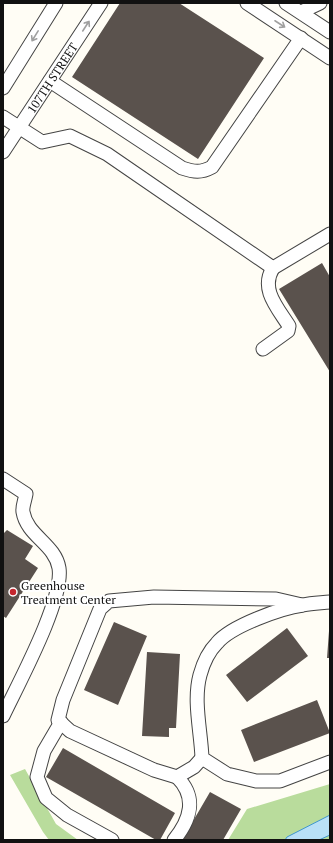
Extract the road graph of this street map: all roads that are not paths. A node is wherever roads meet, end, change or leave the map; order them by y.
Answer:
1 (56, 3) edge
2 (101, 3) edge
3 (247, 3) edge
4 (286, 3) edge
5 (320, 3) edge
6 (301, 12) junction
7 (330, 32) edge
8 (301, 38) junction
9 (330, 58) edge
10 (5, 82) edge
11 (50, 82) junction
12 (3, 117) edge
13 (20, 128) junction
14 (3, 152) edge
15 (330, 234) edge
16 (273, 268) junction
17 (263, 349) dead end
18 (3, 479) edge
19 (330, 602) edge
20 (302, 605) junction
21 (3, 716) edge
22 (61, 722) junction
23 (202, 758) junction
24 (330, 762) edge
25 (177, 777) junction
26 (112, 840) edge
27 (174, 840) edge

1 -> 10 street
11 -> 2 street, 107TH STREET
3 -> 8 street
4 - 6 street
5 - 6 street
6 - 7 street
8 - 9 street
8 - 11 street
11 - 13 street, 107TH STREET
12 - 13 street
13 - 14 street, 107TH STREET
13 - 16 street
15 - 16 street
16 - 17 street
18 - 21 street
19 - 20 street
20 - 22 street
20 - 23 street
22 - 25 street
22 - 26 street
23 - 24 street
23 - 25 street
25 - 27 street

